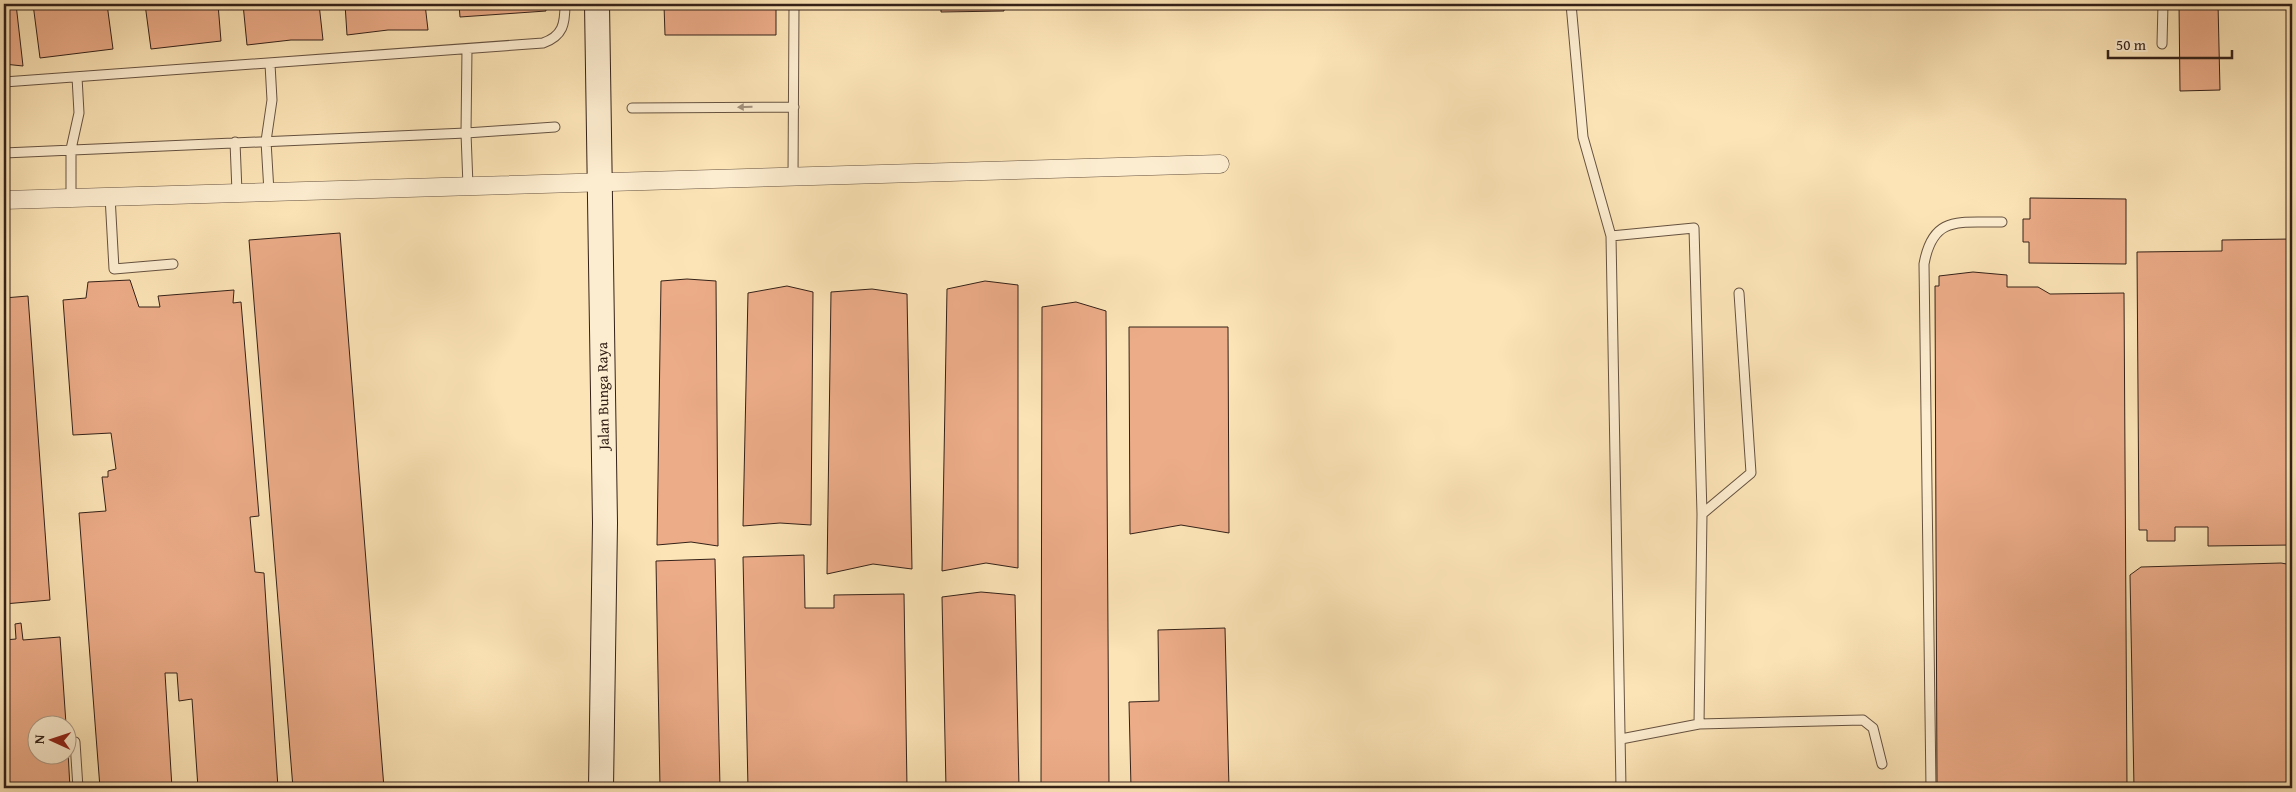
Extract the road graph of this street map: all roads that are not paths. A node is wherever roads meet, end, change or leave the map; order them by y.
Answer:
1 (565, 4) edge
2 (597, 4) edge
3 (1571, 4) edge
4 (2163, 4) edge
5 (794, 7) dead end
6 (2162, 44) dead end
7 (466, 48) junction
8 (270, 64) junction
9 (77, 78) junction
10 (4, 82) edge
11 (794, 107) junction
12 (632, 108) dead end
13 (555, 127) dead end
14 (466, 133) junction
15 (266, 141) junction
16 (235, 142) junction
17 (71, 149) junction
18 (4, 153) edge
19 (1220, 164) dead end
20 (794, 177) junction
21 (599, 183) junction
22 (468, 186) junction
23 (237, 192) junction
24 (269, 192) junction
25 (110, 196) junction
26 (71, 197) junction
27 (4, 200) edge
28 (2002, 222) dead end
29 (1611, 236) junction
30 (173, 264) dead end
31 (1739, 293) dead end
32 (1702, 514) junction
33 (1699, 724) junction
34 (1620, 739) junction
35 (76, 764) edge
36 (1882, 764) dead end
37 (78, 788) edge
38 (601, 788) edge
39 (1621, 788) edge
40 (1931, 788) edge

1 - 7 lane
2 - 21 street, Jalan Bunga Raya
3 - 29 lane
4 - 6 lane
5 - 11 lane
7 - 8 lane
7 - 14 lane
8 - 9 lane
8 - 15 lane
9 - 10 lane
9 - 17 lane
11 -> 12 lane
11 - 20 lane
13 - 14 lane
14 - 15 lane
14 - 22 lane
15 - 16 lane
15 - 24 lane
16 - 17 lane
16 - 23 lane
17 - 18 lane
17 - 26 lane
19 - 20 street
20 - 21 street
21 - 22 street
21 - 38 street, Jalan Bunga Raya
22 - 24 street
23 - 24 street
23 - 25 street
25 - 26 street
25 - 30 lane
26 - 27 street
28 - 40 lane
29 - 32 lane
29 - 34 lane
31 - 32 lane
32 - 33 lane
33 - 34 lane
33 - 36 lane
34 - 39 lane
35 - 37 lane

